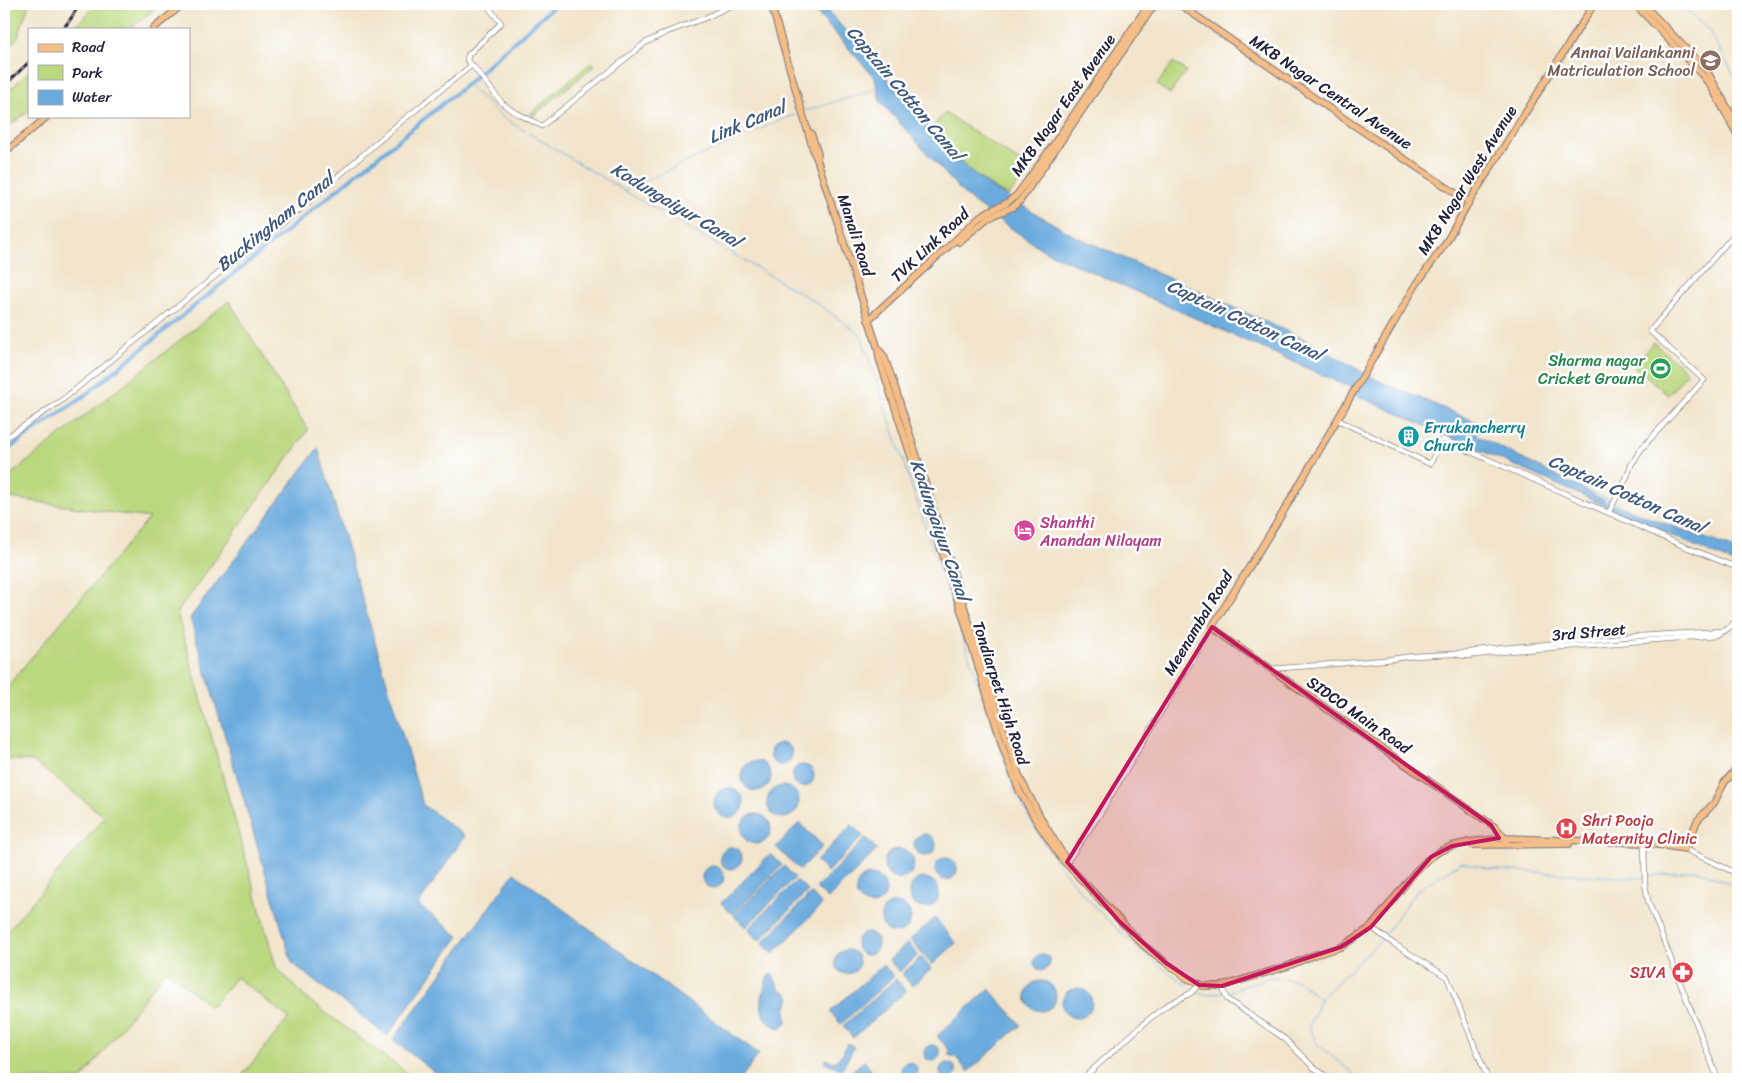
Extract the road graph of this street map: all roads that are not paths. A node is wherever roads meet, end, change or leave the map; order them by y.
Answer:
1 (183, 4) edge
2 (486, 4) edge
3 (734, 4) edge
4 (771, 4) edge
5 (1149, 4) edge
6 (1156, 4) edge
7 (1179, 4) edge
8 (1594, 4) edge
9 (1635, 4) edge
10 (1643, 4) edge
11 (154, 28) edge
12 (472, 65) junction
13 (46, 118) edge
14 (1738, 126) edge
15 (1738, 136) edge
16 (4, 152) edge
17 (1469, 202) junction
18 (991, 213) junction
19 (1738, 230) edge
20 (868, 320) junction
21 (1352, 396) joint
22 (1338, 420) junction
23 (4, 439) edge
24 (1610, 511) junction
25 (1738, 568) edge
26 (1738, 618) edge
27 (1212, 627) junction
28 (1270, 669) junction
29 (1738, 767) edge
30 (1504, 841) junction
31 (1644, 845) junction
32 (1687, 850) junction
33 (1067, 862) junction
34 (1738, 874) edge
35 (1371, 927) junction
36 (1222, 987) junction
37 (1196, 988) junction
38 (1082, 1079) edge
39 (1330, 1079) edge
40 (1488, 1079) edge
41 (1718, 1079) edge

1 - 11 main road
2 - 12 street
3 - 12 street
4 - 20 main road, Manali Road
5 - 18 main road, MKB Nagar East Avenue
6 - 18 main road
7 - 17 main road, MKB Nagar Central Avenue
8 - 17 main road, MKB Nagar West Avenue
9 - 15 main road
10 - 14 main road
12 - 23 street
13 - 16 main road
17 - 21 main road, MKB Nagar West Avenue
18 - 20 main road, TVK Link Road
19 - 24 street
20 - 33 main road, Tondiarpet High Road
21 - 22 main road, Meenambal Road
22 - 24 street
22 - 27 main road, Meenambal Road
24 - 25 street
26 - 28 street, 3rd Street
27 - 28 main road, SIDCO Main Road
27 - 33 street, Meenambal Road
28 - 30 main road, SIDCO Main Road
29 - 32 main road
30 - 31 main road, Tondiarpet High Road
30 - 35 main road, Tondiarpet High Road
31 - 32 main road, Tondiarpet High Road
31 - 41 street
32 - 34 street, Tondiarpet High Road
33 - 37 main road, Tondiarpet High Road
35 - 36 main road, Tondiarpet High Road
35 - 40 street
36 - 37 main road, Tondiarpet High Road
36 - 39 street
37 - 38 street

